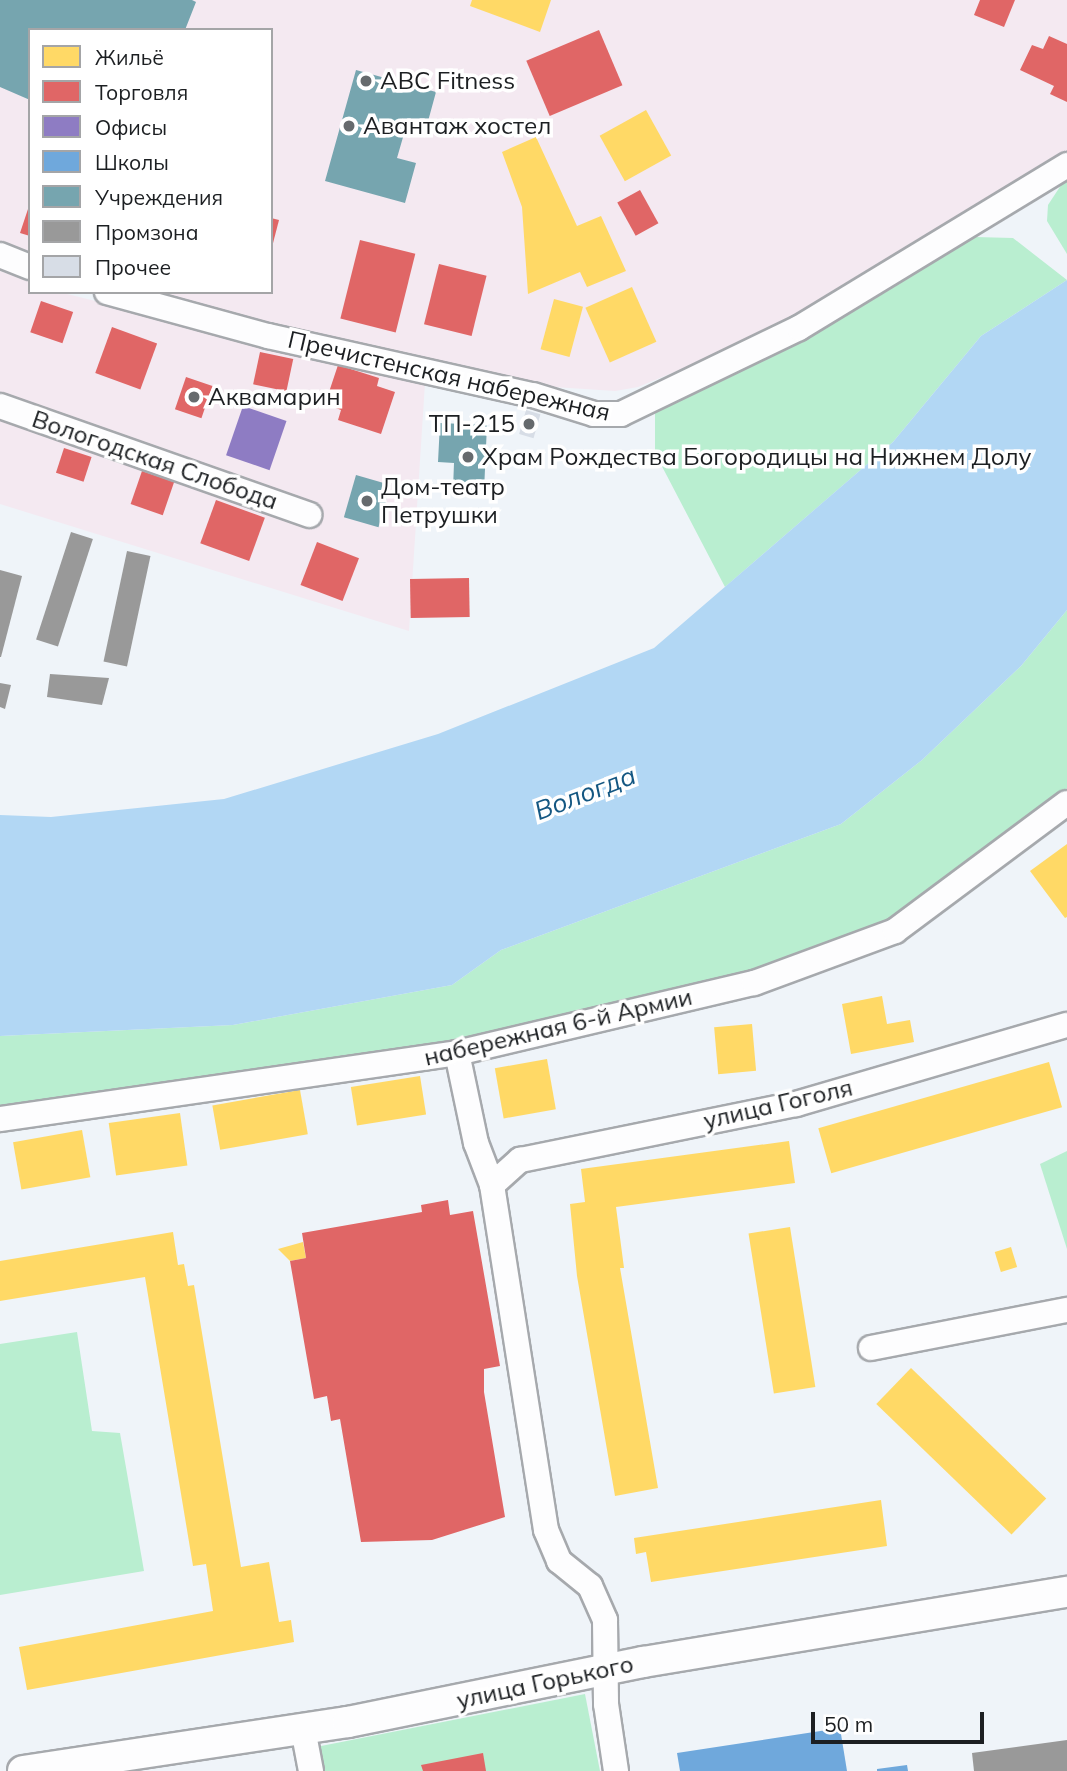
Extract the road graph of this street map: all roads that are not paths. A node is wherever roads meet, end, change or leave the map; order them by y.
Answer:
1 (1067, 165) edge
2 (0, 255) edge
3 (28, 266) edge
4 (115, 294) edge
5 (0, 406) edge
6 (309, 514) dead end
7 (1067, 803) edge
8 (1067, 1025) edge
9 (457, 1053) junction
10 (0, 1119) edge
11 (492, 1185) junction
12 (1067, 1310) edge
13 (871, 1348) dead end
14 (1067, 1592) edge
15 (606, 1669) junction
16 (303, 1729) junction
17 (23, 1771) edge
18 (311, 1771) edge
19 (616, 1771) edge

1 - 4 street, Пречистенская набережная
2 - 3 street
5 - 6 street, Вологодская Слобода
7 - 9 street, набережная 6-й Армии
8 - 11 street, улица Гоголя
9 - 10 street, набережная 6-й Армии
9 - 11 street
11 - 15 street
12 - 13 street
14 - 15 street, улица Горького
15 - 16 street, улица Горького
15 - 19 street
16 - 17 street, улица Горького
16 - 18 street

